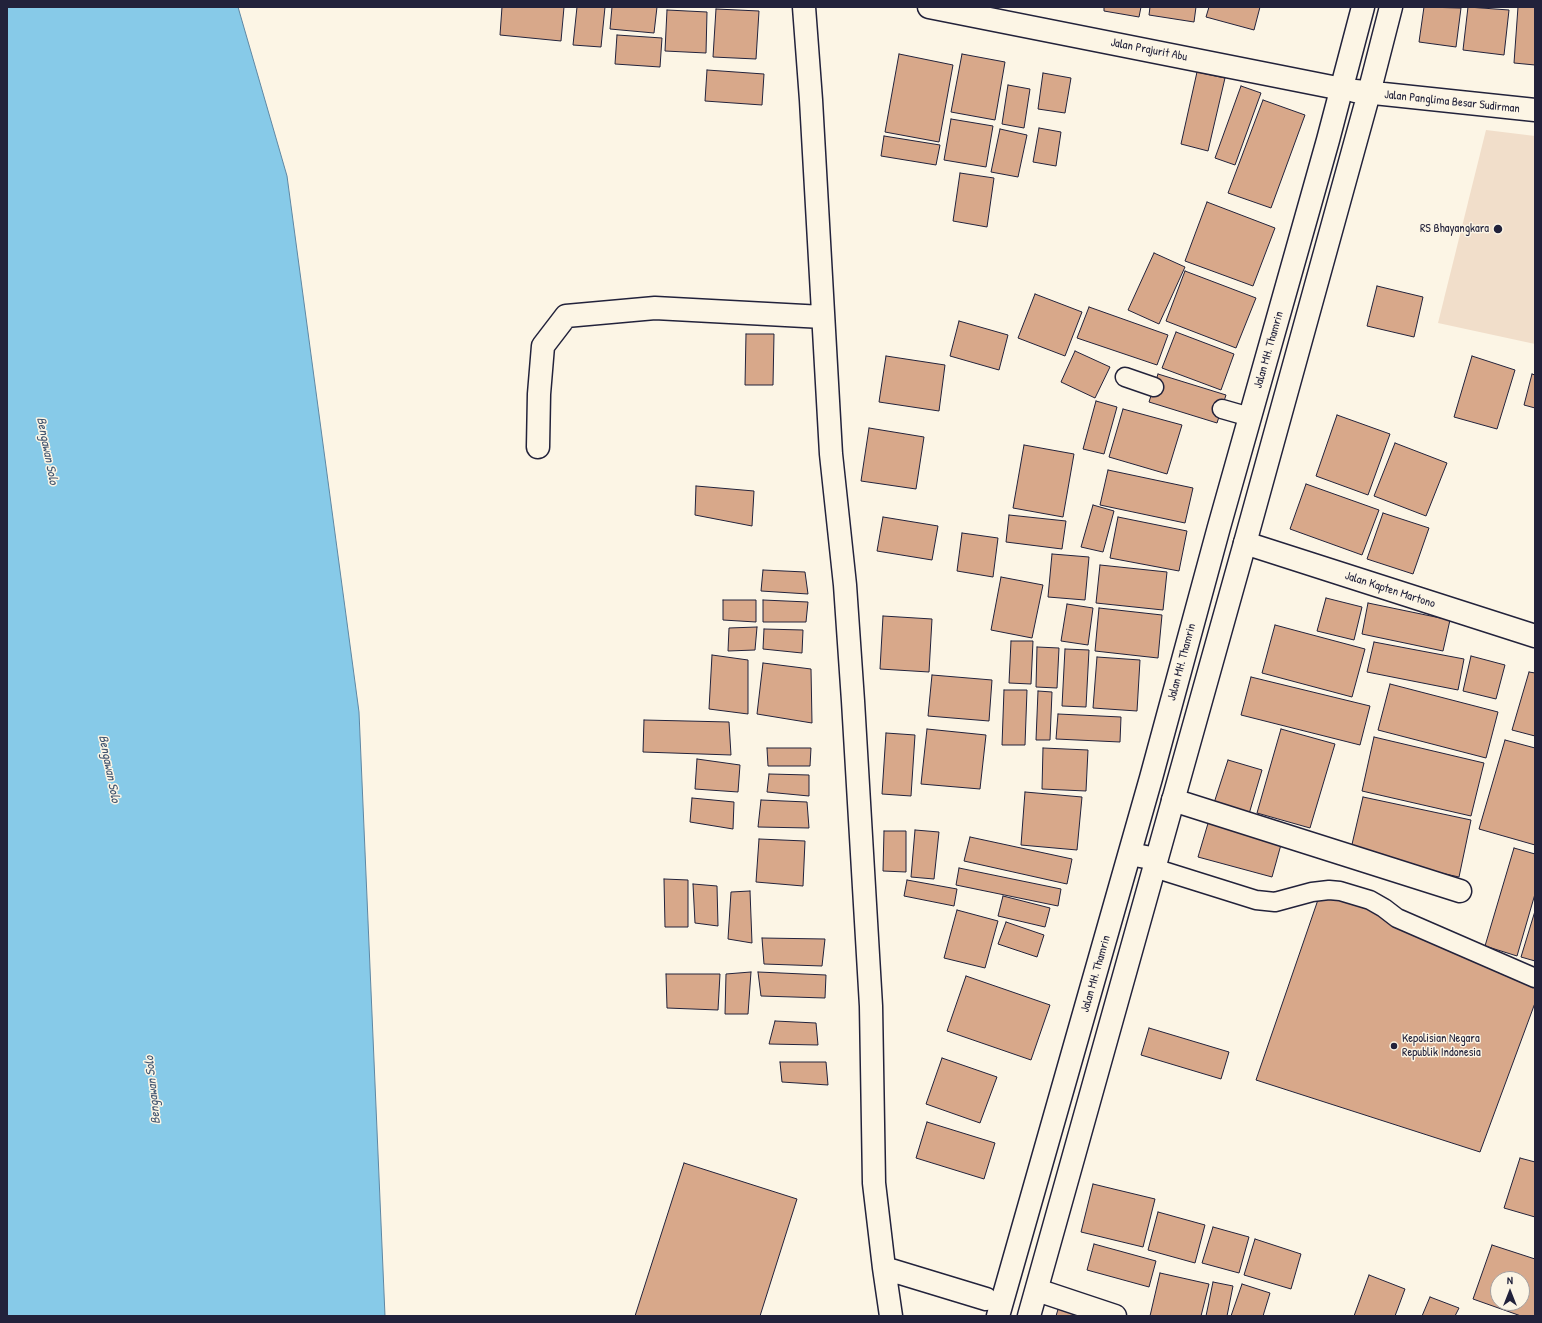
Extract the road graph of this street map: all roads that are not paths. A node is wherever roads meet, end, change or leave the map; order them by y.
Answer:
1 (804, 7) edge
2 (929, 7) edge
3 (1363, 7) edge
4 (1391, 7) edge
5 (1342, 89) junction
6 (1369, 93) junction
7 (1535, 110) edge
8 (823, 317) junction
9 (1125, 377) dead end
10 (1154, 387) dead end
11 (1222, 409) dead end
12 (1250, 417) junction
13 (538, 447) dead end
14 (1219, 527) junction
15 (1246, 539) junction
16 (1535, 636) edge
17 (1173, 800) junction
18 (1130, 854) junction
19 (1155, 864) junction
20 (1460, 892) dead end
21 (1535, 978) edge
22 (1088, 1003) junction
23 (1113, 1012) junction
24 (884, 1268) junction
25 (1037, 1290) junction
26 (986, 1299) dead end
27 (891, 1316) edge
28 (998, 1316) edge
29 (1029, 1316) edge
30 (1115, 1316) edge

1 - 8 main road
2 - 5 main road, Jalan Prajurit Abu
3 - 5 main road, Jalan MH. Thamrin
4 - 6 main road
5 - 6 main road, Jalan Prajurit Abu
5 - 12 main road, Jalan MH. Thamrin
6 - 7 main road, Jalan Panglima Besar Sudirman
6 - 15 main road
8 - 13 main road
8 - 24 main road
9 - 10 lane
11 - 12 lane
12 - 14 main road, Jalan MH. Thamrin
14 - 15 main road, Jalan Kapten Martono
14 - 18 main road, Jalan MH. Thamrin
15 - 16 main road, Jalan Kapten Martono
15 - 17 main road
17 - 19 main road
17 - 20 main road
18 - 19 main road
18 - 22 main road, Jalan MH. Thamrin
19 - 21 lane
19 - 23 main road
22 - 23 main road
22 - 28 main road, Jalan MH. Thamrin
23 - 25 main road
24 - 26 main road
24 - 27 main road
25 - 29 main road
25 - 30 main road

